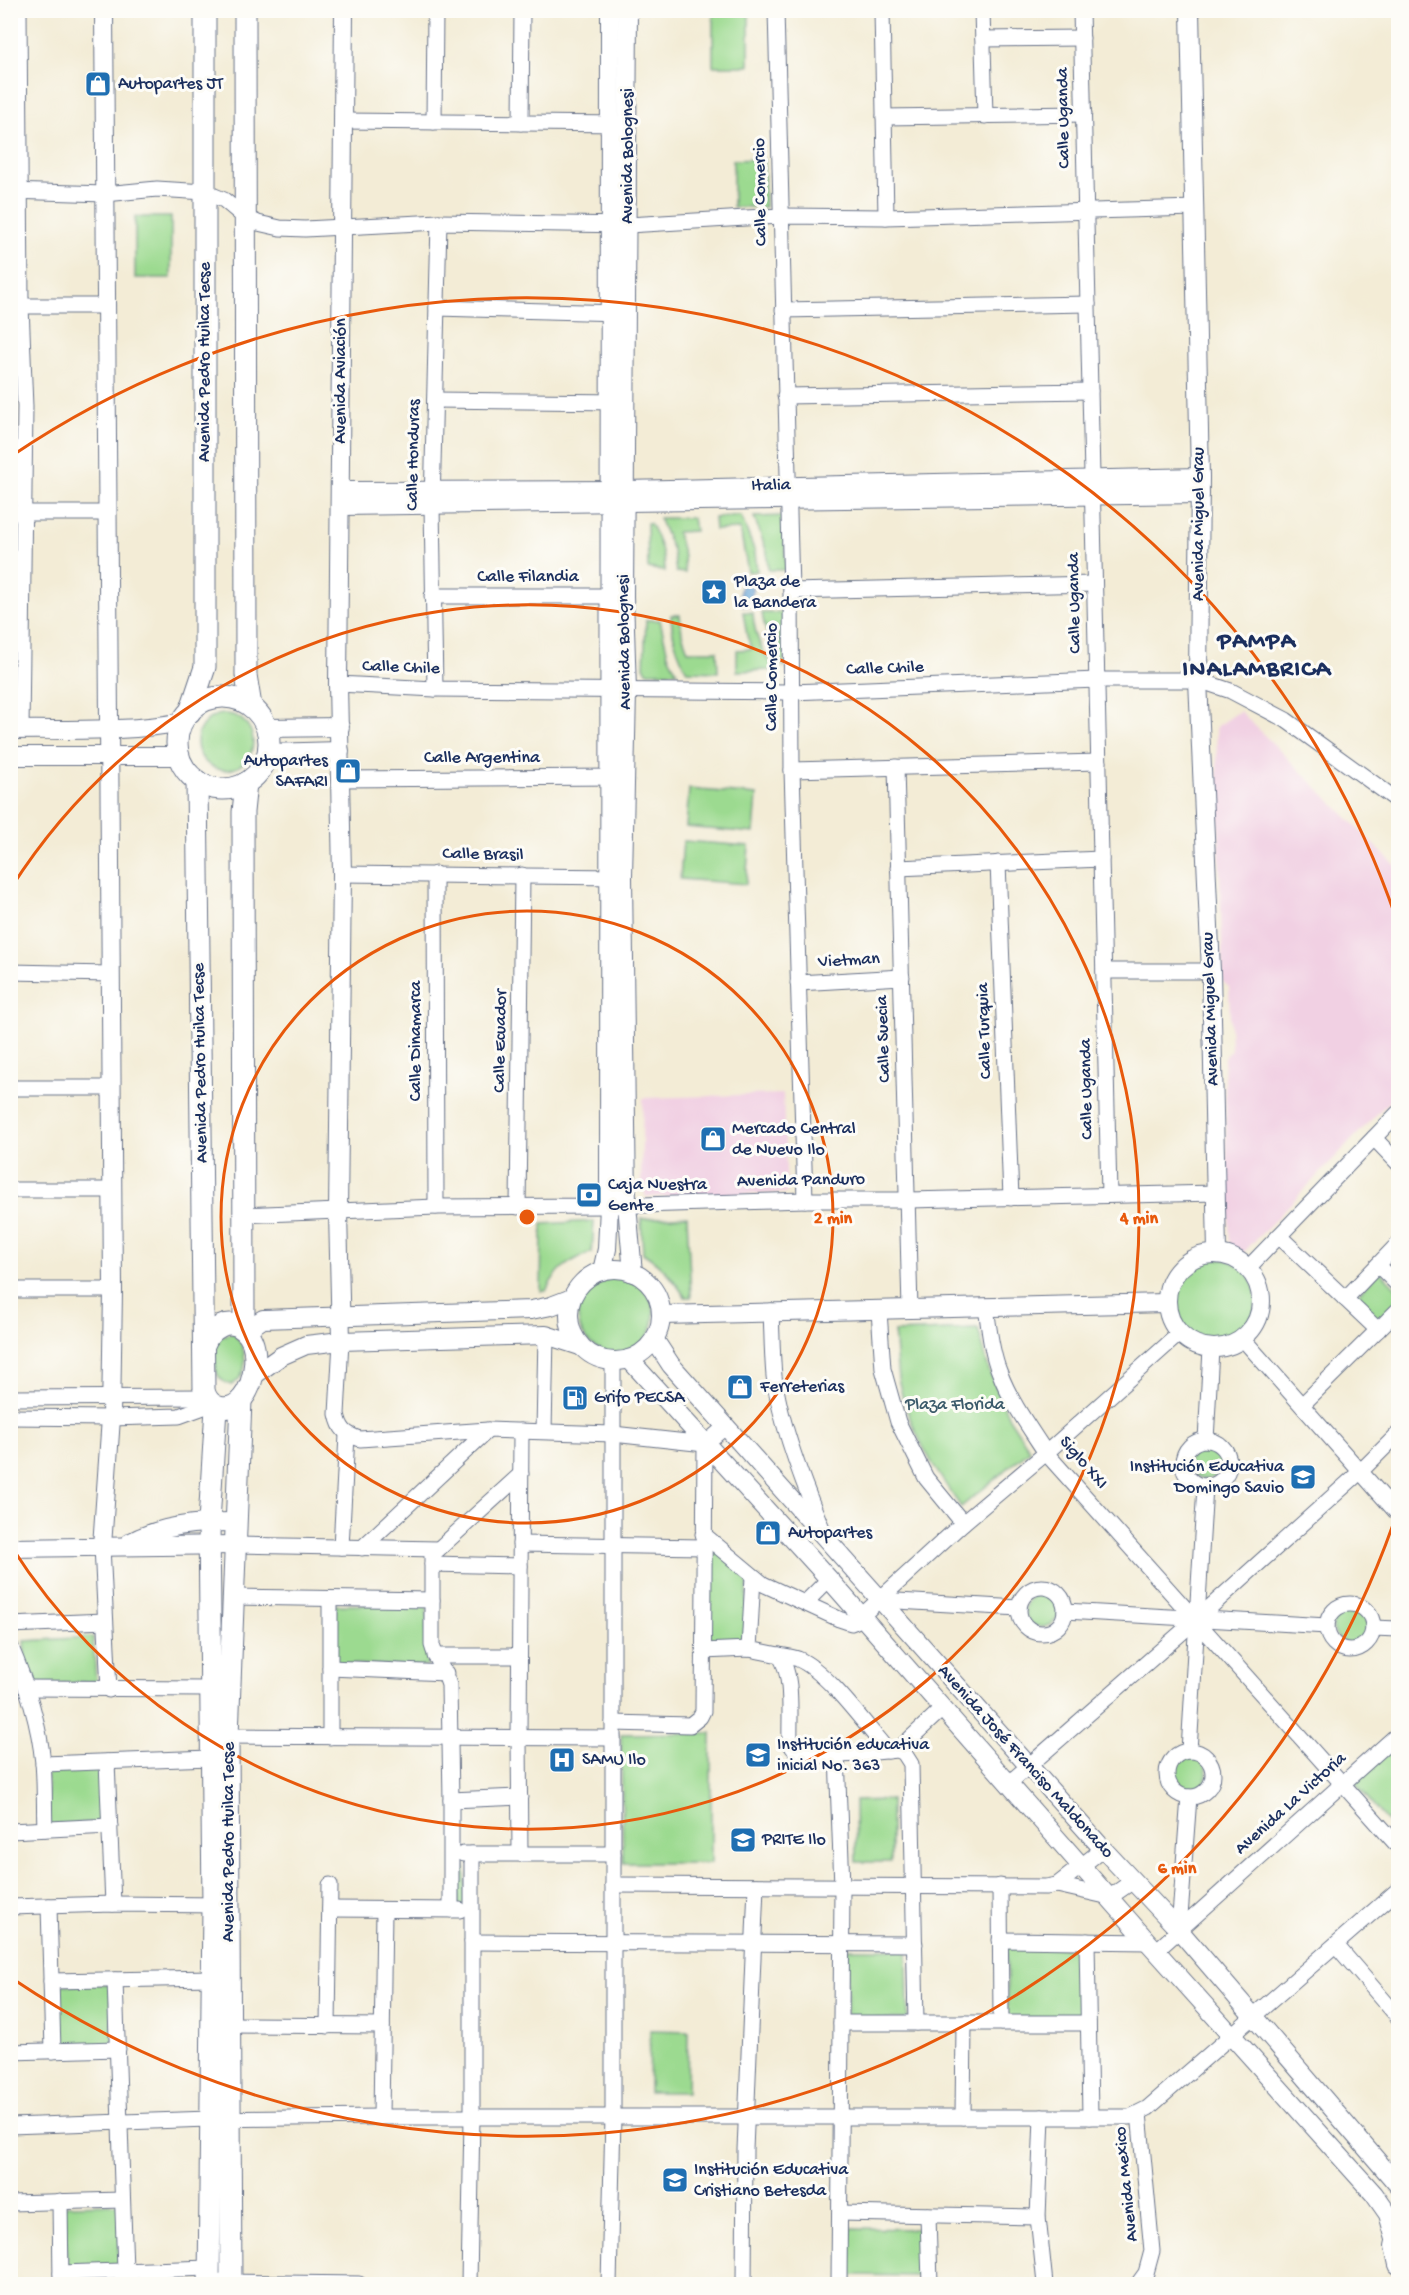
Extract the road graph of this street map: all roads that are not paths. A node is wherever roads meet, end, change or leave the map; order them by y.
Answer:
1 (19, 10) edge
2 (104, 10) edge
3 (205, 10) edge
4 (244, 10) edge
5 (344, 10) edge
6 (435, 10) edge
7 (522, 10) edge
8 (610, 10) edge
9 (628, 10) edge
10 (776, 10) edge
11 (882, 10) edge
12 (982, 10) edge
13 (1081, 10) edge
14 (1190, 10) edge
15 (15, 27) edge
16 (1082, 38) junction
17 (983, 39) junction
18 (15, 105) edge
19 (1084, 114) junction
20 (985, 116) junction
21 (884, 117) junction
22 (343, 121) junction
23 (434, 122) junction
24 (521, 123) junction
25 (610, 124) junction
26 (629, 124) junction
27 (15, 191) edge
28 (205, 192) junction
29 (105, 194) junction
30 (1195, 208) junction
31 (1086, 211) junction
32 (243, 216) junction
33 (781, 216) junction
34 (886, 217) junction
35 (439, 222) junction
36 (610, 225) junction
37 (628, 225) junction
38 (342, 226) junction
39 (1088, 304) junction
40 (16, 306) edge
41 (104, 306) junction
42 (437, 308) junction
43 (783, 310) junction
44 (619, 313) junction
45 (1090, 391) junction
46 (785, 396) junction
47 (435, 400) junction
48 (618, 402) junction
49 (18, 407) edge
50 (1200, 485) junction
51 (1092, 487) junction
52 (788, 493) junction
53 (617, 496) junction
54 (432, 498) junction
55 (341, 499) junction
56 (16, 513) edge
57 (106, 513) junction
58 (1094, 584) junction
59 (791, 591) junction
60 (432, 596) junction
61 (616, 596) junction
62 (17, 608) edge
63 (1096, 680) junction
64 (1198, 680) junction
65 (338, 684) junction
66 (435, 689) junction
67 (618, 690) junction
68 (792, 692) junction
69 (250, 705) junction
70 (186, 717) junction
71 (340, 727) junction
72 (267, 728) junction
73 (16, 730) edge
74 (108, 730) junction
75 (340, 751) junction
76 (268, 753) junction
77 (10, 756) edge
78 (108, 756) junction
79 (179, 756) junction
80 (1099, 762) junction
81 (896, 767) junction
82 (792, 770) junction
83 (616, 777) junction
84 (339, 779) junction
85 (197, 781) junction
86 (246, 783) junction
87 (1398, 801) edge
88 (1101, 859) junction
89 (998, 863) junction
90 (898, 868) junction
91 (342, 874) junction
92 (435, 874) junction
93 (522, 875) junction
94 (615, 877) junction
95 (1104, 971) junction
96 (1211, 971) junction
97 (10, 972) edge
98 (110, 974) junction
99 (902, 977) junction
100 (798, 983) junction
101 (10, 1088) edge
102 (111, 1088) junction
103 (1398, 1113) edge
104 (1374, 1138) junction
105 (1398, 1163) edge
106 (10, 1190) edge
107 (111, 1190) junction
108 (1216, 1193) junction
109 (1109, 1195) junction
110 (1011, 1198) junction
111 (805, 1200) junction
112 (909, 1200) junction
113 (618, 1206) junction
114 (436, 1207) junction
115 (518, 1208) junction
116 (338, 1212) junction
117 (243, 1215) junction
118 (1279, 1236) junction
119 (1398, 1244) edge
120 (1217, 1252) junction
121 (1378, 1265) junction
122 (1248, 1268) junction
123 (602, 1271) junction
124 (633, 1273) junction
125 (1398, 1285) edge
126 (10, 1290) edge
127 (112, 1290) junction
128 (572, 1298) junction
129 (1345, 1299) junction
130 (1166, 1303) junction
131 (986, 1307) junction
132 (910, 1310) junction
133 (1398, 1310) edge
134 (771, 1311) junction
135 (879, 1311) junction
136 (661, 1315) junction
137 (340, 1316) junction
138 (245, 1330) junction
139 (1378, 1330) junction
140 (1179, 1334) junction
141 (546, 1335) junction
142 (1243, 1338) junction
143 (654, 1339) junction
144 (341, 1341) junction
145 (204, 1344) junction
146 (580, 1346) junction
147 (1211, 1349) junction
148 (621, 1360) junction
149 (253, 1376) junction
150 (10, 1398) edge
151 (111, 1399) junction
152 (241, 1400) junction
153 (211, 1403) junction
154 (1302, 1405) junction
155 (10, 1417) edge
156 (111, 1418) junction
157 (726, 1427) junction
158 (488, 1430) junction
159 (521, 1431) junction
160 (544, 1431) junction
161 (613, 1434) junction
162 (1398, 1434) edge
163 (347, 1435) junction
164 (1206, 1440) junction
165 (705, 1444) junction
166 (1046, 1453) junction
167 (1361, 1471) junction
168 (521, 1474) junction
169 (1205, 1486) junction
170 (1398, 1514) edge
171 (210, 1522) junction
172 (235, 1522) junction
173 (963, 1523) junction
174 (703, 1540) junction
175 (828, 1541) junction
176 (520, 1544) junction
177 (125, 1545) junction
178 (210, 1545) junction
179 (235, 1545) junction
180 (613, 1545) junction
181 (102, 1546) junction
182 (341, 1547) junction
183 (10, 1548) edge
184 (362, 1548) junction
185 (438, 1549) junction
186 (432, 1564) junction
187 (520, 1566) junction
188 (753, 1577) junction
189 (828, 1579) junction
190 (233, 1598) junction
191 (330, 1599) junction
192 (432, 1600) junction
193 (880, 1600) junction
194 (806, 1602) junction
195 (1019, 1608) junction
196 (1065, 1611) junction
197 (862, 1617) junction
198 (1197, 1619) junction
199 (105, 1621) junction
200 (10, 1626) edge
201 (1327, 1626) junction
202 (1373, 1628) junction
203 (1398, 1629) edge
204 (10, 1645) edge
205 (749, 1649) junction
206 (703, 1651) junction
207 (779, 1655) junction
208 (435, 1656) junction
209 (519, 1656) junction
210 (330, 1668) junction
211 (446, 1673) junction
212 (26, 1688) junction
213 (209, 1689) junction
214 (109, 1690) junction
215 (942, 1709) junction
216 (613, 1731) junction
217 (1398, 1734) edge
218 (219, 1736) junction
219 (330, 1737) junction
220 (449, 1737) junction
221 (519, 1738) junction
222 (893, 1750) junction
223 (1189, 1751) junction
224 (837, 1755) junction
225 (210, 1758) junction
226 (107, 1762) junction
227 (43, 1764) junction
228 (1029, 1766) junction
229 (1008, 1784) junction
230 (1344, 1784) junction
231 (520, 1797) junction
232 (1189, 1797) junction
233 (451, 1800) junction
234 (110, 1826) junction
235 (45, 1829) junction
236 (10, 1831) edge
237 (1398, 1846) edge
238 (1103, 1849) junction
239 (450, 1854) junction
240 (472, 1854) junction
241 (520, 1854) junction
242 (613, 1854) junction
243 (1081, 1866) junction
244 (1133, 1881) junction
245 (330, 1885) dead end
246 (613, 1886) junction
247 (756, 1886) junction
248 (842, 1886) junction
249 (914, 1886) junction
250 (999, 1886) junction
251 (1057, 1886) junction
252 (1398, 1890) edge
253 (1110, 1897) junction
254 (113, 1904) junction
255 (221, 1905) junction
256 (49, 1906) junction
257 (10, 1907) edge
258 (330, 1910) junction
259 (384, 1910) junction
260 (451, 1910) junction
261 (472, 1910) junction
262 (1179, 1930) junction
263 (1000, 1940) junction
264 (1087, 1941) junction
265 (472, 1942) junction
266 (613, 1943) junction
267 (755, 1944) junction
268 (842, 1944) junction
269 (915, 1944) junction
270 (1336, 1945) junction
271 (1152, 1946) junction
272 (212, 1978) junction
273 (115, 1980) junction
274 (51, 1981) junction
275 (1254, 2015) junction
276 (1398, 2017) edge
277 (841, 2023) junction
278 (916, 2023) junction
279 (964, 2023) junction
280 (1001, 2023) junction
281 (1088, 2024) junction
282 (230, 2025) junction
283 (328, 2025) junction
284 (382, 2026) junction
285 (1232, 2034) junction
286 (117, 2049) junction
287 (53, 2051) junction
288 (10, 2052) edge
289 (1139, 2113) junction
290 (381, 2117) junction
291 (472, 2117) junction
292 (613, 2117) junction
293 (842, 2117) junction
294 (963, 2117) junction
295 (1042, 2117) junction
296 (1090, 2117) junction
297 (209, 2119) junction
298 (231, 2119) junction
299 (748, 2119) junction
300 (120, 2123) junction
301 (10, 2126) edge
302 (1398, 2185) edge
303 (122, 2200) junction
304 (60, 2201) junction
305 (10, 2203) edge
306 (840, 2213) junction
307 (928, 2215) junction
308 (1038, 2217) junction
309 (1397, 2233) edge
310 (1398, 2265) edge
311 (125, 2270) junction
312 (209, 2278) edge
313 (61, 2279) edge
314 (231, 2283) edge
315 (359, 2284) edge
316 (469, 2284) edge
317 (609, 2284) edge
318 (744, 2284) edge
319 (839, 2284) edge
320 (930, 2284) edge
321 (1045, 2284) edge
322 (1138, 2284) edge

1 - 15 street
2 - 29 street
3 - 28 main road, Avenida Pedro Huilca Tecse
4 - 32 main road
5 - 22 street, Avenida Aviación
6 - 23 street
7 - 24 street
8 - 25 street, Avenida Bolognesi
9 - 26 street, Avenida Bolognesi
10 - 33 street, Calle Comercio
11 - 21 street
12 - 17 street
13 - 16 street, Calle Uganda
14 - 30 street, Avenida Miguel Grau
15 - 18 street
16 - 17 street
16 - 19 street, Calle Uganda
17 - 20 street
18 - 27 street
19 - 20 street
19 - 31 street, Calle Uganda
20 - 21 street
21 - 34 street
22 - 23 street
22 - 38 street, Avenida Aviación
23 - 24 street
24 - 25 street
25 - 26 street
25 - 36 street, Avenida Bolognesi
26 - 37 street, Avenida Bolognesi
27 - 29 street
27 - 40 street
28 - 29 street
28 - 32 street
28 - 70 main road, Avenida Pedro Huilca Tecse
29 - 41 street
30 - 31 street
30 - 50 street, Avenida Miguel Grau
31 - 34 street
31 - 39 street, Calle Uganda
32 - 38 street
32 - 69 main road
33 - 34 street
33 - 37 street
33 - 43 street, Calle Comercio
35 - 36 street
35 - 38 street
35 - 42 street, Calle Honduras
36 - 37 street
36 - 44 street, Avenida Bolognesi
37 - 44 street, Avenida Bolognesi
38 - 55 street, Avenida Aviación
39 - 43 street
39 - 45 street, Calle Uganda
40 - 41 street
40 - 49 street
41 - 57 street
42 - 44 street
42 - 47 street, Calle Honduras
43 - 46 street, Calle Comercio
44 - 48 street, Avenida Bolognesi
45 - 46 street
45 - 51 street, Calle Uganda
46 - 52 street, Calle Comercio
47 - 48 street
47 - 54 street, Calle Honduras
48 - 53 street, Avenida Bolognesi
49 - 56 street
50 - 51 street, Italia
50 - 64 street, Avenida Miguel Grau
51 - 52 street, Italia
51 - 58 street, Calle Uganda
52 - 53 street, Italia
52 - 59 street, Calle Comercio
53 - 54 street, Italia
53 - 61 street, Avenida Bolognesi
54 - 55 street, Italia
54 - 60 street, Calle Honduras
55 - 65 street, Avenida Aviación
56 - 57 street
56 - 62 street
57 - 74 street
58 - 59 street
58 - 63 street, Calle Uganda
59 - 68 street, Calle Comercio
60 - 61 street, Calle Filandia
60 - 66 street, Calle Honduras
61 - 67 street, Avenida Bolognesi
62 - 73 street
63 - 64 street, Calle Chile
63 - 68 street, Calle Chile
63 - 80 street, Calle Uganda
64 - 87 street, Calle Chile
64 - 96 street, Avenida Miguel Grau
65 - 66 street, Calle Chile
65 - 71 street, Avenida Aviación
66 - 67 street, Calle Chile
67 - 68 street, Calle Chile
67 - 83 street, Avenida Bolognesi
68 - 82 street, Calle Comercio
69 - 70 main road
69 - 72 main road
70 - 74 street
70 - 79 main road
71 - 72 street
71 - 75 street, Avenida Aviación
72 - 76 main road
73 - 74 street
74 - 78 street
75 - 76 street
75 - 84 street, Avenida Aviación
76 - 86 main road
77 - 78 street
78 - 79 street
78 - 98 street
79 - 85 main road
80 - 81 street
80 - 88 street, Calle Uganda
81 - 82 street
81 - 90 street, Calle Suecia
82 - 100 street, Calle Comercio
83 - 84 street, Calle Argentina
83 - 94 street, Avenida Bolognesi
84 - 91 street, Avenida Aviación
85 - 86 main road
85 - 145 main road, Avenida Pedro Huilca Tecse
86 - 117 main road
88 - 89 street
88 - 95 street, Calle Uganda
89 - 90 street
89 - 110 street, Calle Turquia
90 - 99 street, Calle Suecia
91 - 92 street, Calle Brasil
91 - 116 street, Avenida Aviación
92 - 93 street, Calle Brasil
92 - 114 street, Calle Dinamarca
93 - 94 street, Calle Brasil
93 - 115 street, Calle Ecuador
94 - 113 street, Avenida Bolognesi
95 - 96 street
95 - 109 street, Calle Uganda
96 - 108 street, Avenida Miguel Grau
97 - 98 street
98 - 102 street
99 - 100 street, Vietman
99 - 112 street, Calle Suecia
100 - 111 street, Calle Comercio
101 - 102 street
102 - 107 street
103 - 104 street
104 - 105 street
104 - 118 street
106 - 107 street
107 - 127 street
108 - 109 street, Avenida Panduro
108 - 120 street, Avenida Miguel Grau
109 - 110 street, Avenida Panduro
110 - 112 street, Avenida Panduro
111 - 112 street, Avenida Panduro
111 - 113 street, Avenida Panduro
112 - 132 street, Calle Suecia
113 - 115 street, Avenida Panduro
113 - 123 street, Avenida Bolognesi
113 - 124 street, Avenida Bolognesi
114 - 115 street, Avenida Panduro
114 - 116 street, Avenida Panduro
116 - 117 street, Avenida Panduro
116 - 137 street, Avenida Aviación
117 - 138 main road
118 - 122 street
118 - 129 street
119 - 121 street
120 - 122 street
120 - 130 street
121 - 125 street
121 - 129 street
122 - 142 street
123 - 124 street
123 - 128 street
124 - 136 street
126 - 127 street
127 - 151 street
128 - 137 street
128 - 146 street
129 - 139 street
130 - 131 street
130 - 140 street
131 - 132 street
131 - 166 street, Siglo XXI
132 - 135 street
133 - 139 street
134 - 135 street
134 - 136 street
134 - 175 street
135 - 173 street
136 - 143 street
137 - 138 street
137 - 144 street, Avenida Aviación
138 - 145 main road
138 - 149 main road
139 - 154 street
140 - 147 street
140 - 166 street
141 - 144 street
141 - 146 street
141 - 160 street
142 - 147 street
142 - 154 street
143 - 148 street
143 - 157 street, Avenida José Franciso Maldonado
144 - 149 street
144 - 163 street
145 - 153 main road, Avenida Pedro Huilca Tecse
146 - 148 street
147 - 164 street
148 - 161 street
148 - 165 street
149 - 152 main road
150 - 151 street
151 - 153 street
151 - 156 street
152 - 153 main road
152 - 172 main road, Avenida Pedro Huilca Tecse
153 - 156 street
153 - 171 main road, Avenida Pedro Huilca Tecse
154 - 167 street
155 - 156 street
156 - 181 street
157 - 165 street
157 - 175 street, Avenida José Franciso Maldonado
158 - 159 street
158 - 163 street
158 - 184 street
159 - 160 street
159 - 168 street
160 - 161 street
161 - 165 street
161 - 180 street
162 - 167 street
163 - 182 street
164 - 169 street
164 - 169 street
165 - 174 street
165 - 189 street
166 - 173 street
166 - 198 street, Siglo XXI
167 - 170 street
167 - 198 street
168 - 176 street
168 - 185 street
169 - 198 street
171 - 172 street
171 - 177 street
171 - 178 main road, Avenida Pedro Huilca Tecse
172 - 179 main road, Avenida Pedro Huilca Tecse
173 - 193 street
174 - 180 street
174 - 188 street
174 - 206 street
175 - 193 street, Avenida José Franciso Maldonado
176 - 180 street
176 - 187 street
177 - 178 street
177 - 181 street
178 - 179 street
178 - 213 main road, Avenida Pedro Huilca Tecse
179 - 182 street
179 - 190 main road, Avenida Pedro Huilca Tecse
180 - 216 street
181 - 183 street
181 - 199 street
182 - 184 street
184 - 185 street
185 - 186 street
186 - 187 street
186 - 192 street
187 - 209 street
188 - 194 street
188 - 205 street
189 - 194 street
189 - 197 street
190 - 191 street
190 - 218 main road, Avenida Pedro Huilca Tecse
191 - 192 street
191 - 210 street
192 - 208 street
193 - 195 street
193 - 197 street
193 - 228 street, Avenida José Franciso Maldonado
194 - 197 street
195 - 196 street
195 - 196 street
196 - 198 street
197 - 215 street
198 - 201 street
198 - 223 street
198 - 228 street
198 - 230 street, Siglo XXI
199 - 200 street
199 - 214 street
201 - 202 street
201 - 202 street
202 - 203 street
204 - 212 street
205 - 206 street
205 - 207 street
206 - 216 street
207 - 222 street
207 - 224 street
208 - 209 street
208 - 211 street
209 - 221 street
210 - 211 street
210 - 219 street
211 - 220 street
212 - 214 street
212 - 227 street
213 - 214 street
213 - 218 main road, Avenida Pedro Huilca Tecse
215 - 222 street
215 - 229 street
216 - 221 street
216 - 242 street
217 - 230 street, Avenida La Victoria
218 - 219 street
218 - 225 main road, Avenida Pedro Huilca Tecse
218 - 255 main road, Avenida Pedro Huilca Tecse
219 - 220 street
220 - 221 street
220 - 233 street
221 - 231 street
222 - 224 street
222 - 249 street
223 - 232 street
223 - 232 street
224 - 248 street
225 - 226 street
225 - 255 main road, Avenida Pedro Huilca Tecse
226 - 227 street
226 - 234 street
227 - 235 street
228 - 229 street
228 - 238 street, Avenida José Franciso Maldonado
229 - 243 street
230 - 237 street, Siglo XXI
230 - 262 street, Avenida La Victoria
231 - 233 street
231 - 241 street
232 - 262 street
233 - 239 street
234 - 235 street
234 - 254 street
235 - 236 street
238 - 243 street
238 - 244 street, Avenida José Franciso Maldonado
239 - 240 street
239 - 260 street
240 - 241 street
240 - 261 street
241 - 242 street
242 - 246 street
243 - 251 street
243 - 253 street
244 - 253 street
244 - 262 street, Avenida José Franciso Maldonado
245 - 258 street
246 - 247 street
246 - 266 street
247 - 248 street
247 - 267 street
248 - 249 street
248 - 268 street
249 - 250 street
249 - 269 street
250 - 251 street
250 - 263 street
251 - 253 street
252 - 270 street
253 - 271 street
254 - 255 street
254 - 256 street
255 - 272 main road, Avenida Pedro Huilca Tecse
255 - 282 main road, Avenida Pedro Huilca Tecse
256 - 257 street
256 - 274 street
258 - 259 street
258 - 283 street
259 - 260 street
259 - 284 street
260 - 261 street
261 - 265 street
262 - 271 street, Avenida La Victoria
262 - 275 street, Avenida José Franciso Maldonado
263 - 264 street
263 - 280 street
264 - 271 street
264 - 281 street
265 - 266 street
265 - 291 street
266 - 267 street
266 - 292 street
267 - 268 street
267 - 299 street
268 - 269 street
268 - 277 street
269 - 278 street
270 - 275 street
270 - 276 street
271 - 285 street
272 - 273 street
272 - 297 main road, Avenida Pedro Huilca Tecse
273 - 274 street
273 - 286 street
274 - 287 street
275 - 285 street
275 - 302 street, Avenida José Franciso Maldonado
277 - 278 street
277 - 293 street
278 - 279 street
279 - 280 street
279 - 294 street
280 - 281 street
281 - 296 street
282 - 283 street
282 - 298 main road, Avenida Pedro Huilca Tecse
283 - 284 street
284 - 290 street
285 - 289 street
285 - 309 street
286 - 287 street
286 - 300 street
287 - 288 street
289 - 296 street
289 - 322 street, Avenida Mexico
290 - 291 street
290 - 298 street
291 - 292 street
291 - 316 street
292 - 299 street
292 - 317 street
293 - 294 street
293 - 299 street
293 - 306 street
294 - 295 street
295 - 296 street
295 - 308 street
297 - 298 street
297 - 300 street
297 - 312 main road, Avenida Pedro Huilca Tecse
298 - 314 main road, Avenida Pedro Huilca Tecse
299 - 318 street
300 - 301 street
300 - 303 street
303 - 304 street
303 - 311 street
304 - 305 street
304 - 313 street
306 - 307 street
306 - 319 street
307 - 308 street
307 - 320 street
308 - 321 street
309 - 310 street
311 - 312 street
311 - 313 street
312 - 314 street
314 - 315 street

